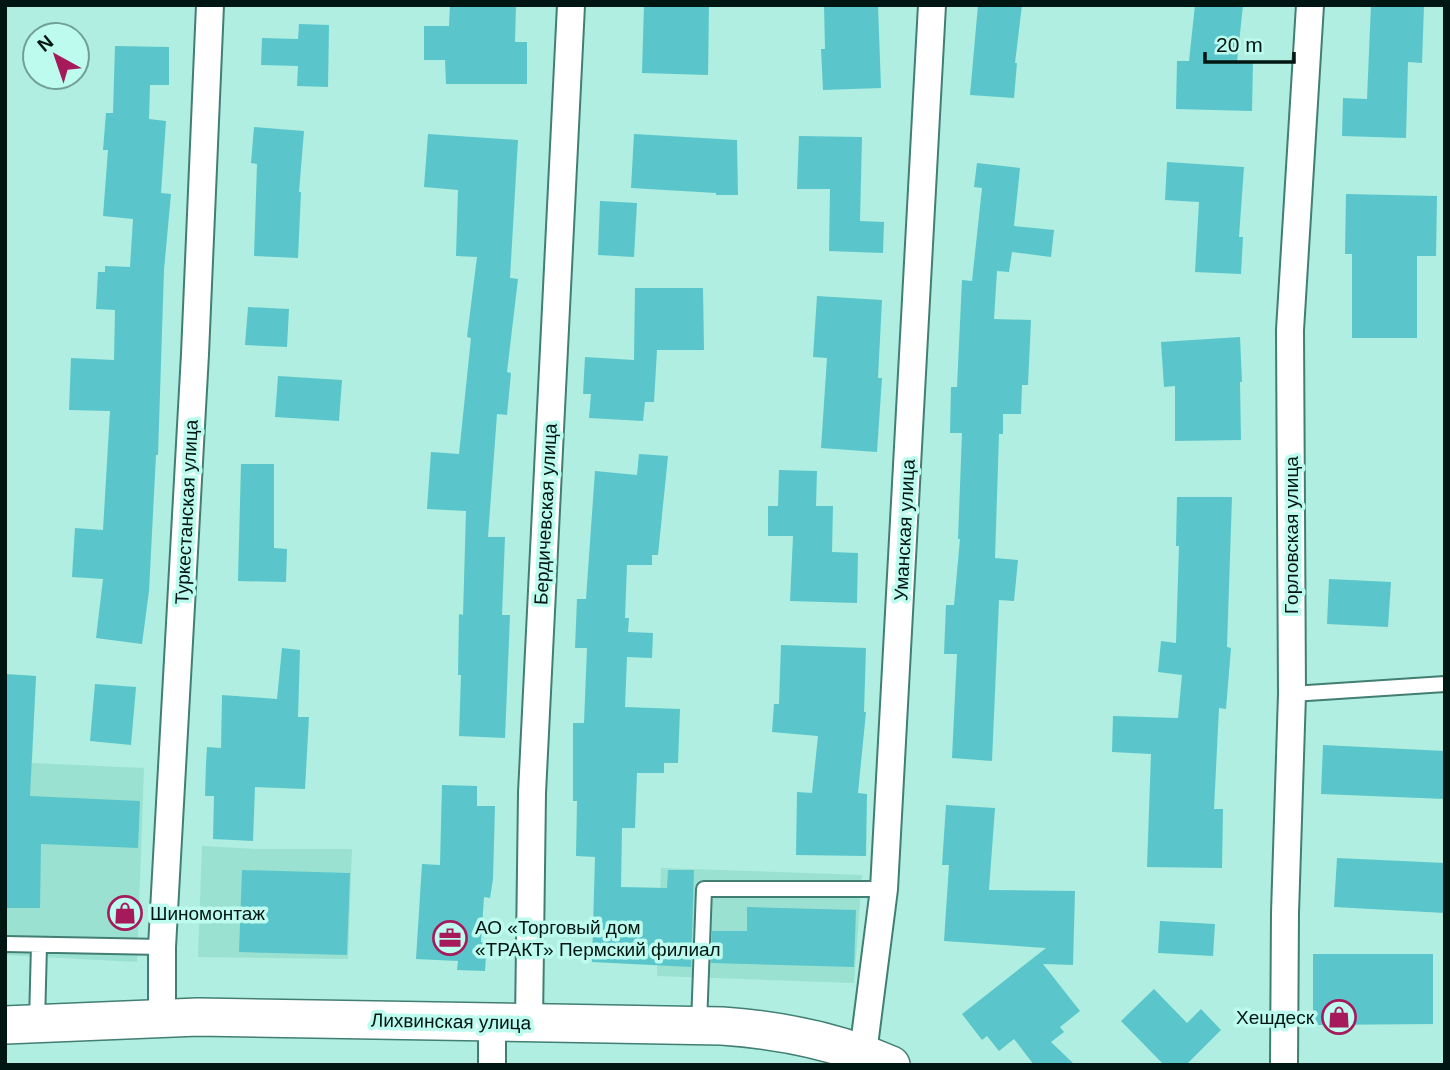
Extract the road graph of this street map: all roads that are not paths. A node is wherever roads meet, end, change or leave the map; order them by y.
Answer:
1 (210, 5) edge
2 (571, 5) edge
3 (932, 5) edge
4 (1310, 5) edge
5 (1445, 684) edge
6 (1292, 694) junction
7 (884, 889) junction
8 (5, 944) edge
9 (39, 945) junction
10 (162, 947) junction
11 (162, 1018) junction
12 (492, 1022) junction
13 (529, 1022) junction
14 (21, 1024) edge
15 (699, 1025) junction
16 (877, 1059) edge
17 (492, 1065) edge
18 (1284, 1065) edge

1 - 10 street, Туркестанская улица
2 - 13 street, Бердичевская улица
3 - 7 street, Уманская улица
4 - 6 street, Горловская улица
5 - 6 lane
6 - 18 street, Горловская улица
7 - 15 lane
7 - 16 street, Уманская улица
8 - 9 lane
9 - 10 lane
9 - 14 lane
10 - 11 street, Туркестанская улица
11 - 12 main road, Лихвинская улица
11 - 14 main road, Лихвинская улица
12 - 13 main road, Лихвинская улица
12 - 17 street
13 - 15 main road, Лихвинская улица
15 - 16 main road, Лихвинская улица

